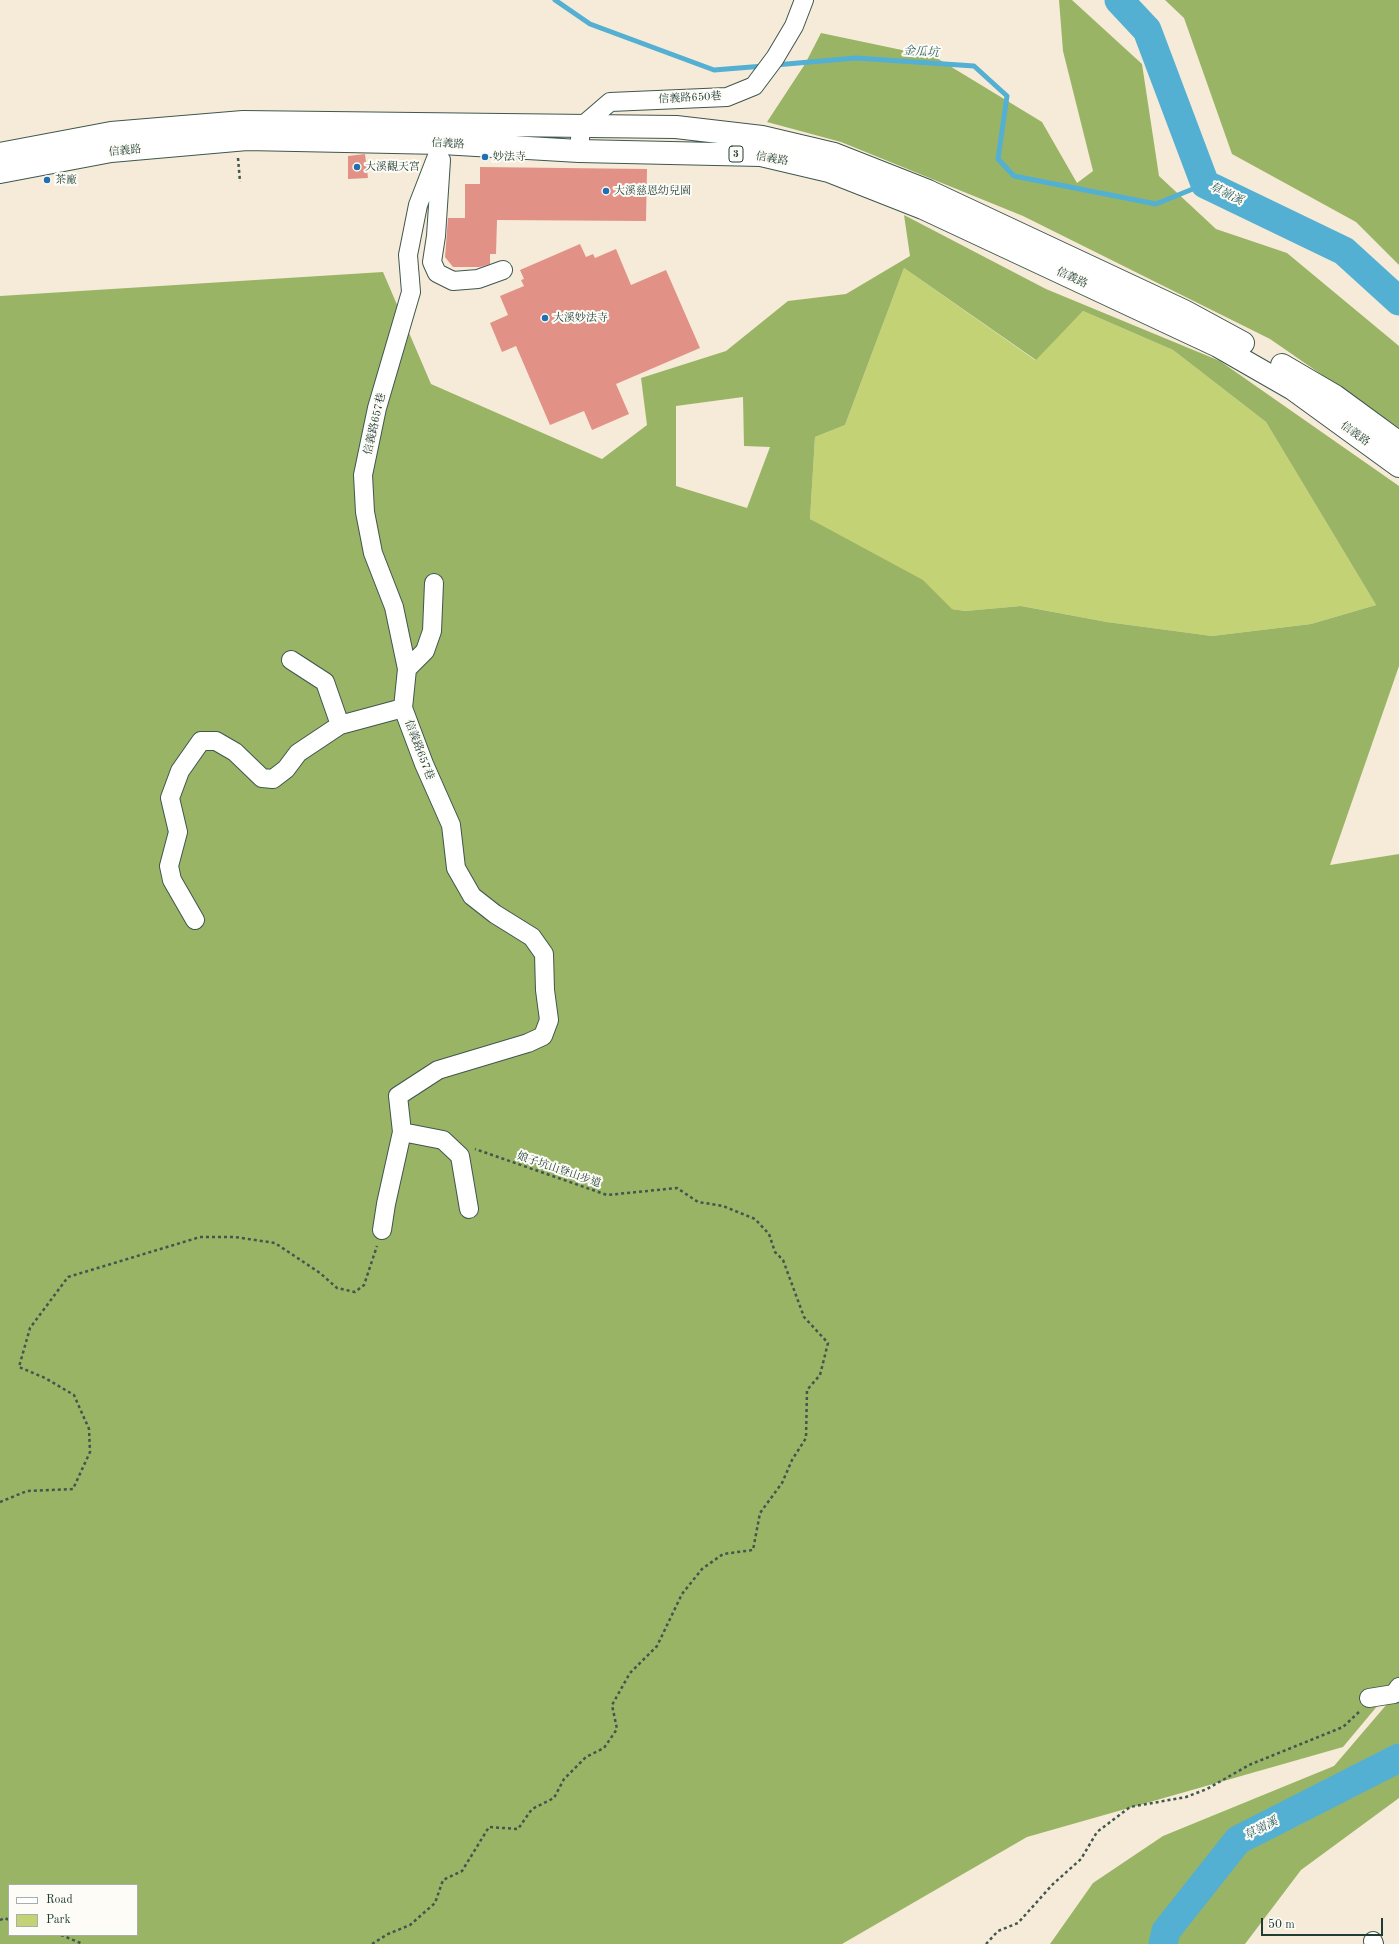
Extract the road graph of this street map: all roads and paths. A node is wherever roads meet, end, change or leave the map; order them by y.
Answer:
1 (804, 0) edge
2 (581, 127) junction
3 (442, 134) junction
4 (579, 151) junction
5 (0, 154) edge
6 (0, 172) edge
7 (503, 270) dead end
8 (1399, 443) edge
9 (1399, 466) edge
10 (434, 583) dead end
11 (291, 660) dead end
12 (407, 669) junction
13 (403, 708) junction
14 (340, 725) junction
15 (195, 920) dead end
16 (402, 1132) junction
17 (471, 1148) dead end
18 (469, 1209) dead end
19 (382, 1230) joint
20 (0, 1502) edge
21 (1399, 1687) edge
22 (1369, 1698) joint
23 (63, 1936) edge
24 (83, 1944) edge
25 (372, 1944) edge
26 (986, 1944) edge

1 - 2 street, 信義路650巷
2 - 3 main road, 信義路 / 3
2 - 4 street
2 - 8 main road, 信義路 / 3
3 - 4 main road, 信義路 / 3
3 - 5 main road, 信義路 / 3
3 - 6 main road, 信義路 / 3
3 - 7 street
3 - 12 street, 信義路657巷
4 - 9 main road, 信義路 / 3
10 - 12 street
11 - 14 street
12 - 13 street, 信義路657巷
13 - 14 street
13 - 16 street, 信義路657巷
14 - 15 street
16 - 18 street
16 - 19 street
17 - 25 path, 娘子坑山登山步道
19 - 20 path
21 - 22 street
22 - 26 path
23 - 24 path

